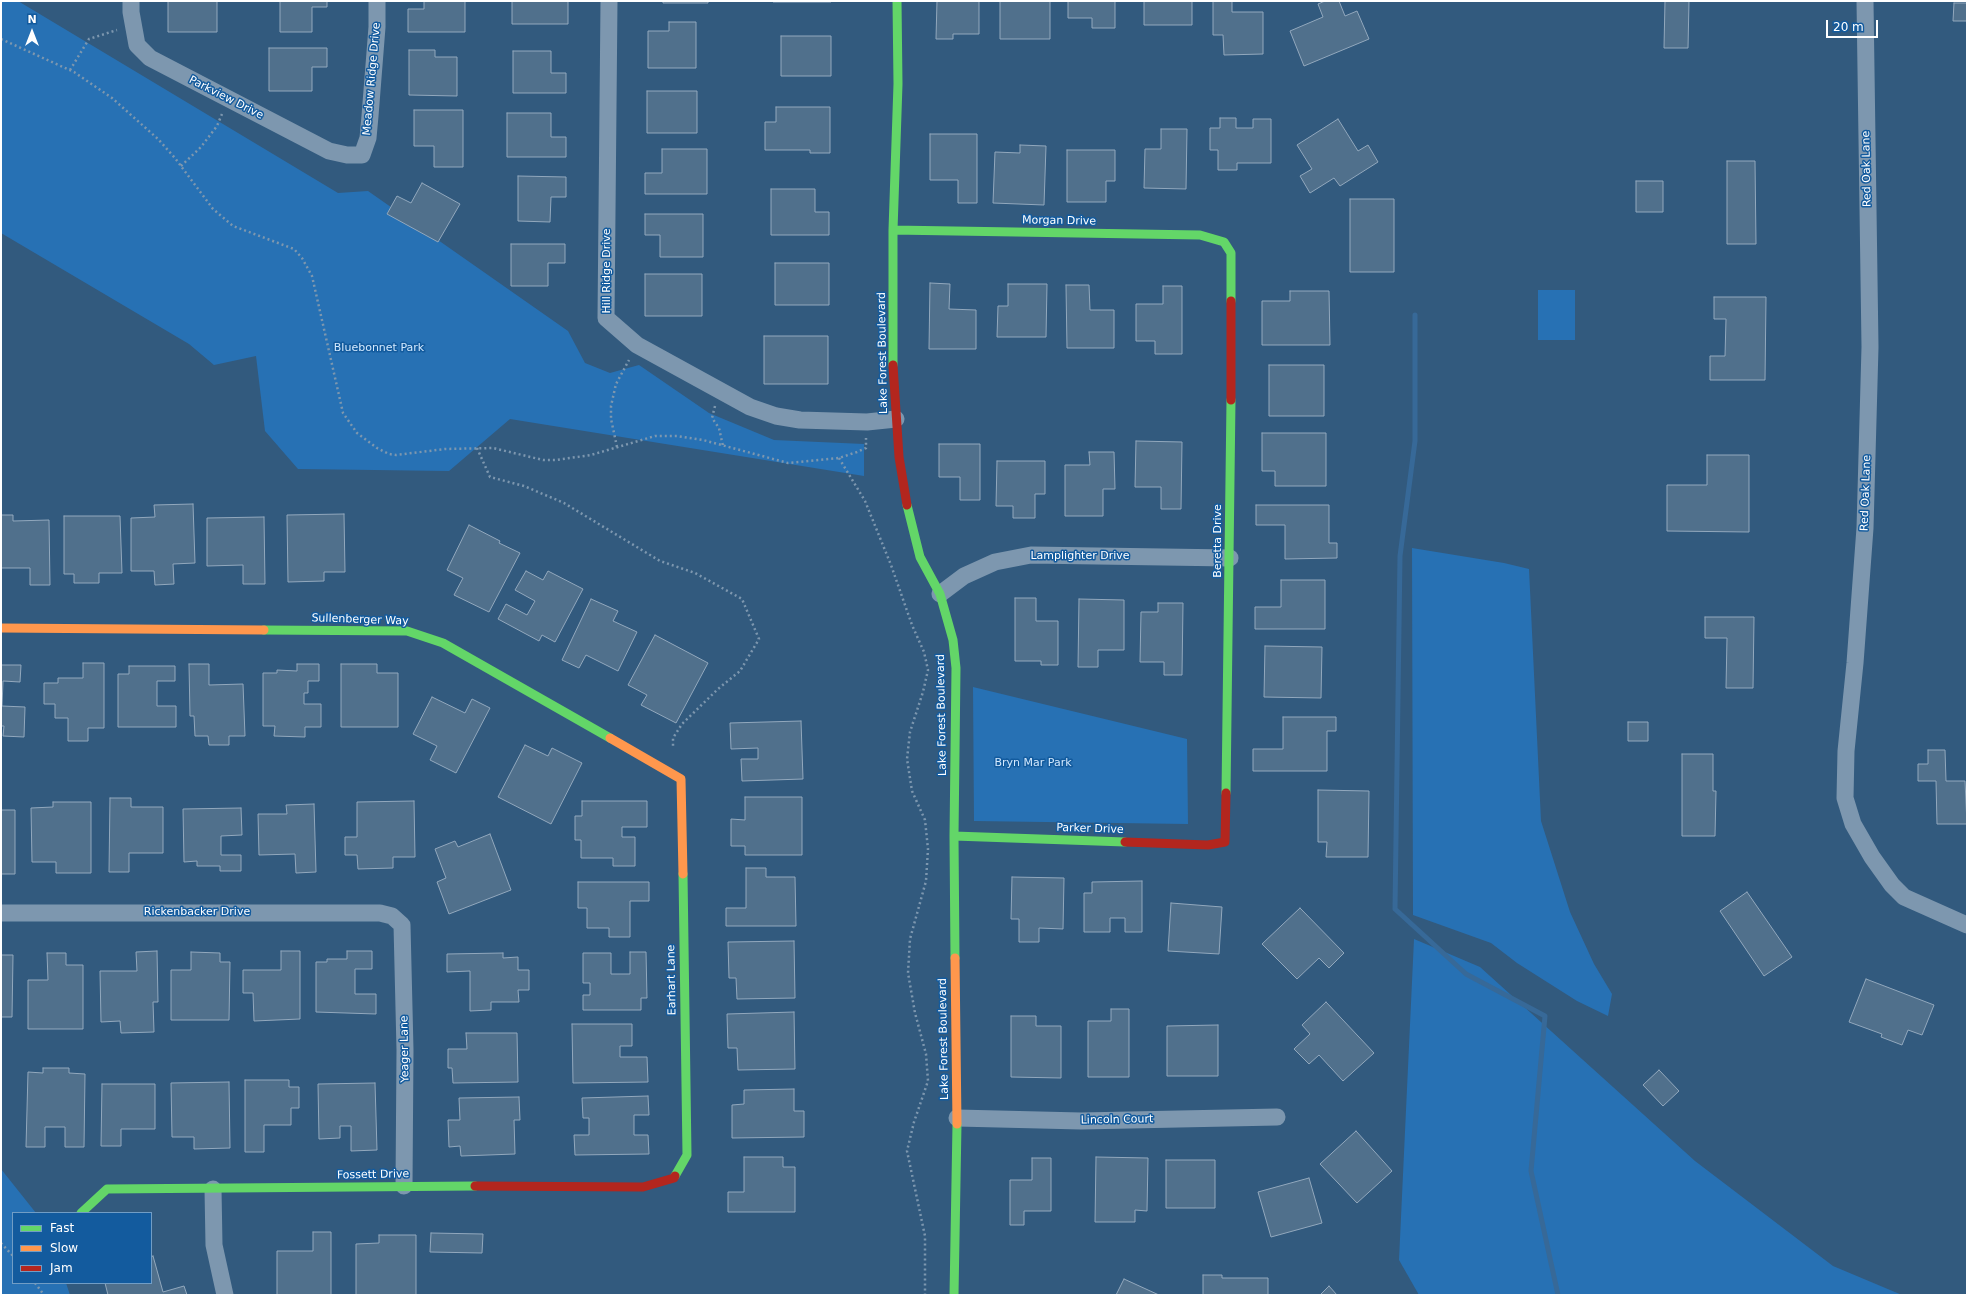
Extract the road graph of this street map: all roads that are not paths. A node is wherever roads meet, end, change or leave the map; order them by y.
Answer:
1 (131, 1) edge
2 (377, 1) edge
3 (610, 1) edge
4 (897, 1) edge
5 (1865, 1) edge
6 (362, 155) joint
7 (893, 230) junction
8 (1224, 242) joint
9 (896, 419) junction
10 (1230, 558) junction
11 (940, 594) junction
12 (1, 628) edge
13 (681, 779) joint
14 (954, 836) junction
15 (1225, 842) joint
16 (1, 913) edge
17 (392, 916) joint
18 (1967, 926) edge
19 (1277, 1117) dead end
20 (957, 1118) junction
21 (674, 1178) joint
22 (404, 1186) junction
23 (213, 1189) junction
24 (82, 1212) edge
25 (225, 1295) edge
26 (954, 1295) edge

1 - 6 street, Parkview Drive
2 - 6 street, Meadow Ridge Drive
3 - 9 street, Hill Ridge Drive
4 - 7 street, Lake Forest Boulevard
5 - 18 street, Red Oak Lane
7 - 8 street, Morgan Drive
7 - 9 street, Lake Forest Boulevard
8 - 10 street, Beretta Drive
9 - 11 street, Lake Forest Boulevard
10 - 11 street, Lamplighter Drive
10 - 15 street, Beretta Drive
11 - 14 street, Lake Forest Boulevard
12 - 13 street, Sullenberger Way
13 - 21 street, Earhart Lane
14 - 15 street, Parker Drive
14 - 20 street, Lake Forest Boulevard
16 - 17 street, Rickenbacker Drive
17 - 22 street, Yeager Lane
19 - 20 street, Lincoln Court
20 - 26 street, Lake Forest Boulevard
21 - 22 street, Fossett Drive
22 - 23 street, Fossett Drive
23 - 24 street, Fossett Drive
23 - 25 street

